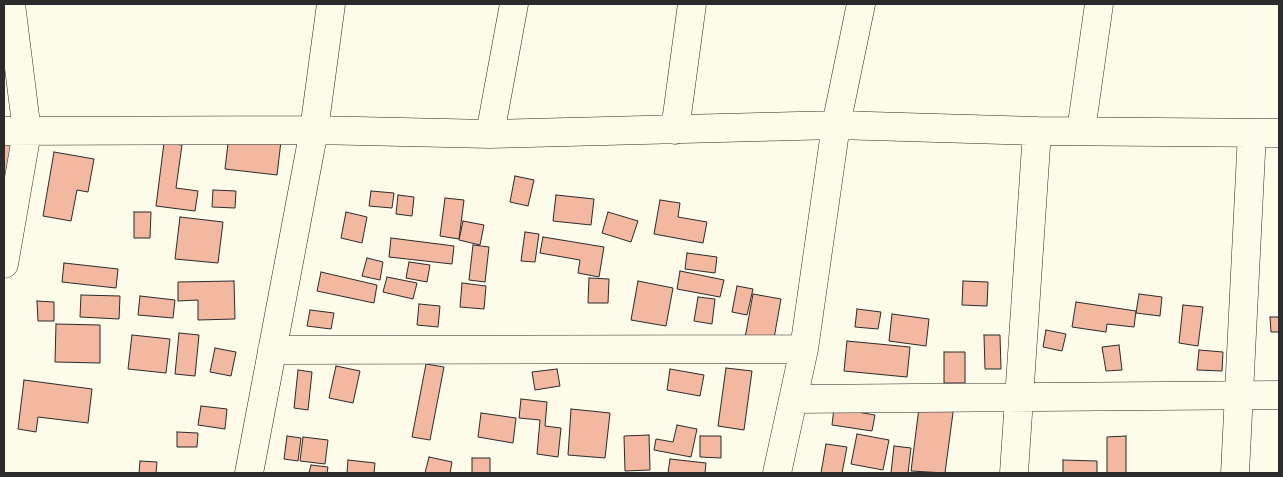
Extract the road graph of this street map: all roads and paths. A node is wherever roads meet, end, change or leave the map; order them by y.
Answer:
1 (11, 4) edge
2 (331, 4) edge
3 (514, 4) edge
4 (692, 4) edge
5 (861, 4) edge
6 (1099, 4) edge
7 (836, 125) junction
8 (314, 130) junction
9 (675, 130) junction
10 (1037, 131) junction
11 (1081, 131) junction
12 (15, 132) edge
13 (1252, 133) junction
14 (1279, 133) edge
15 (490, 134) junction
16 (4, 264) edge
17 (804, 349) junction
18 (272, 350) junction
19 (1279, 395) edge
20 (1239, 396) junction
21 (1020, 397) junction
22 (794, 398) junction
23 (249, 473) edge
24 (777, 473) edge
25 (1014, 473) edge
26 (1235, 473) edge

1 - 12 street
2 - 8 street
3 - 15 street
4 - 9 street
5 - 7 street
6 - 11 street
7 - 9 street
7 - 10 street
7 - 17 street
8 - 12 street
8 - 15 street
8 - 18 street
9 - 15 street
10 - 11 street
10 - 21 street
11 - 13 street
12 - 16 street
13 - 14 street
13 - 20 street
17 - 18 street
17 - 22 street
18 - 23 street
19 - 20 street
20 - 21 street
20 - 26 street
21 - 22 street
21 - 25 street
22 - 24 street

